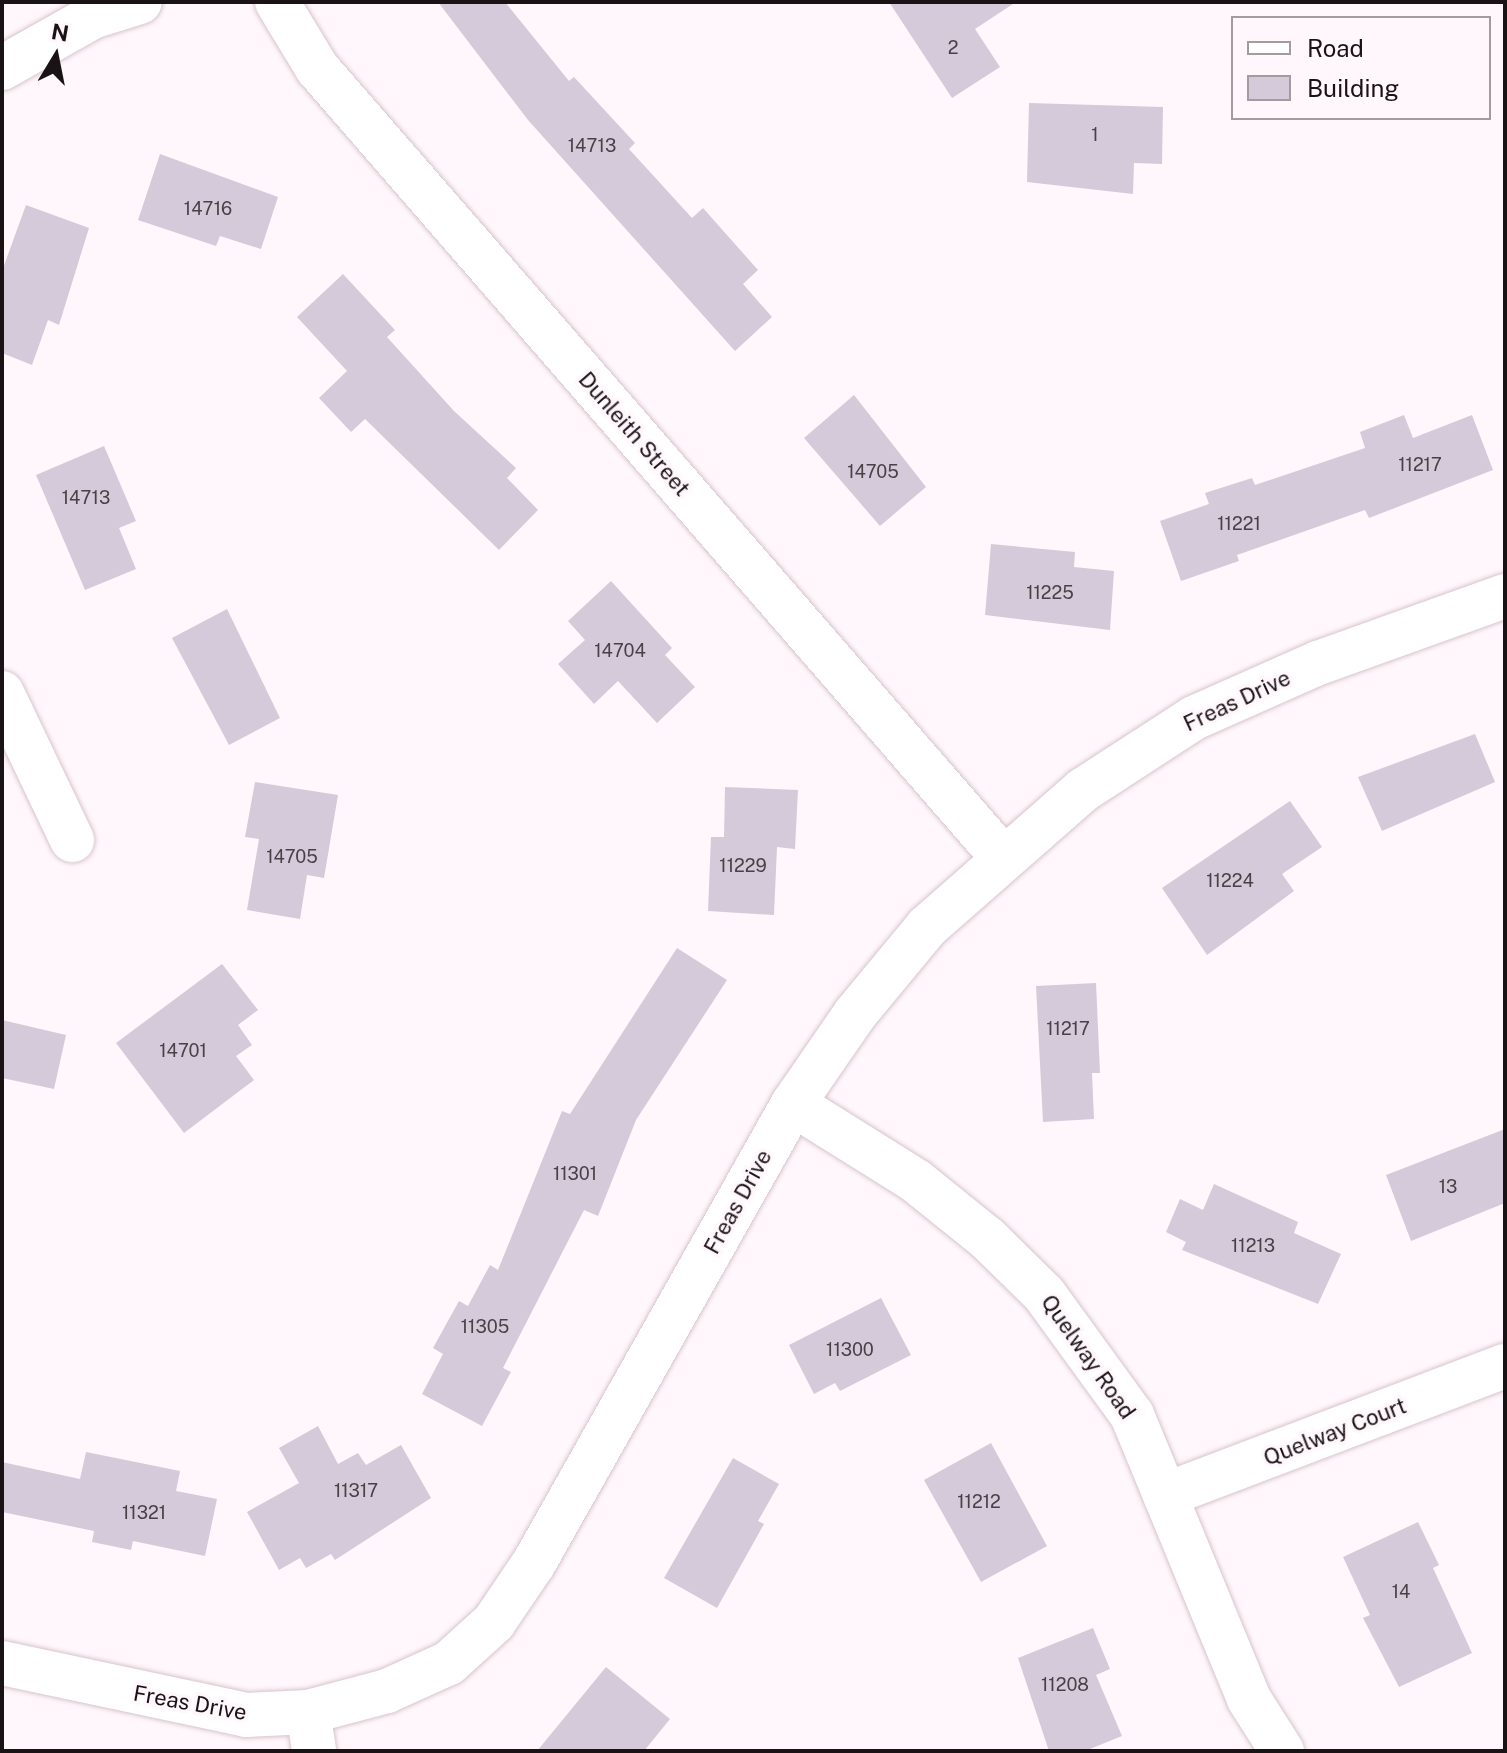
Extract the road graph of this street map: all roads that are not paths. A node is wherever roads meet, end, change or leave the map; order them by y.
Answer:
1 (140, 2) edge
2 (277, 2) edge
3 (2, 68) edge
4 (1505, 596) edge
5 (2, 693) edge
6 (72, 840) dead end
7 (1003, 858) junction
8 (793, 1104) junction
9 (1505, 1366) edge
10 (1165, 1495) junction
11 (2, 1663) edge
12 (311, 1731) edge
13 (1282, 1751) edge

1 - 3 street
2 - 7 street, Dunleith Street
4 - 7 street, Freas Drive
5 - 6 street
7 - 8 street, Freas Drive
8 - 10 street, Quelway Road
8 - 12 street, Freas Drive
9 - 10 street, Quelway Court
10 - 13 street, Quelway Road
11 - 12 street, Freas Drive

